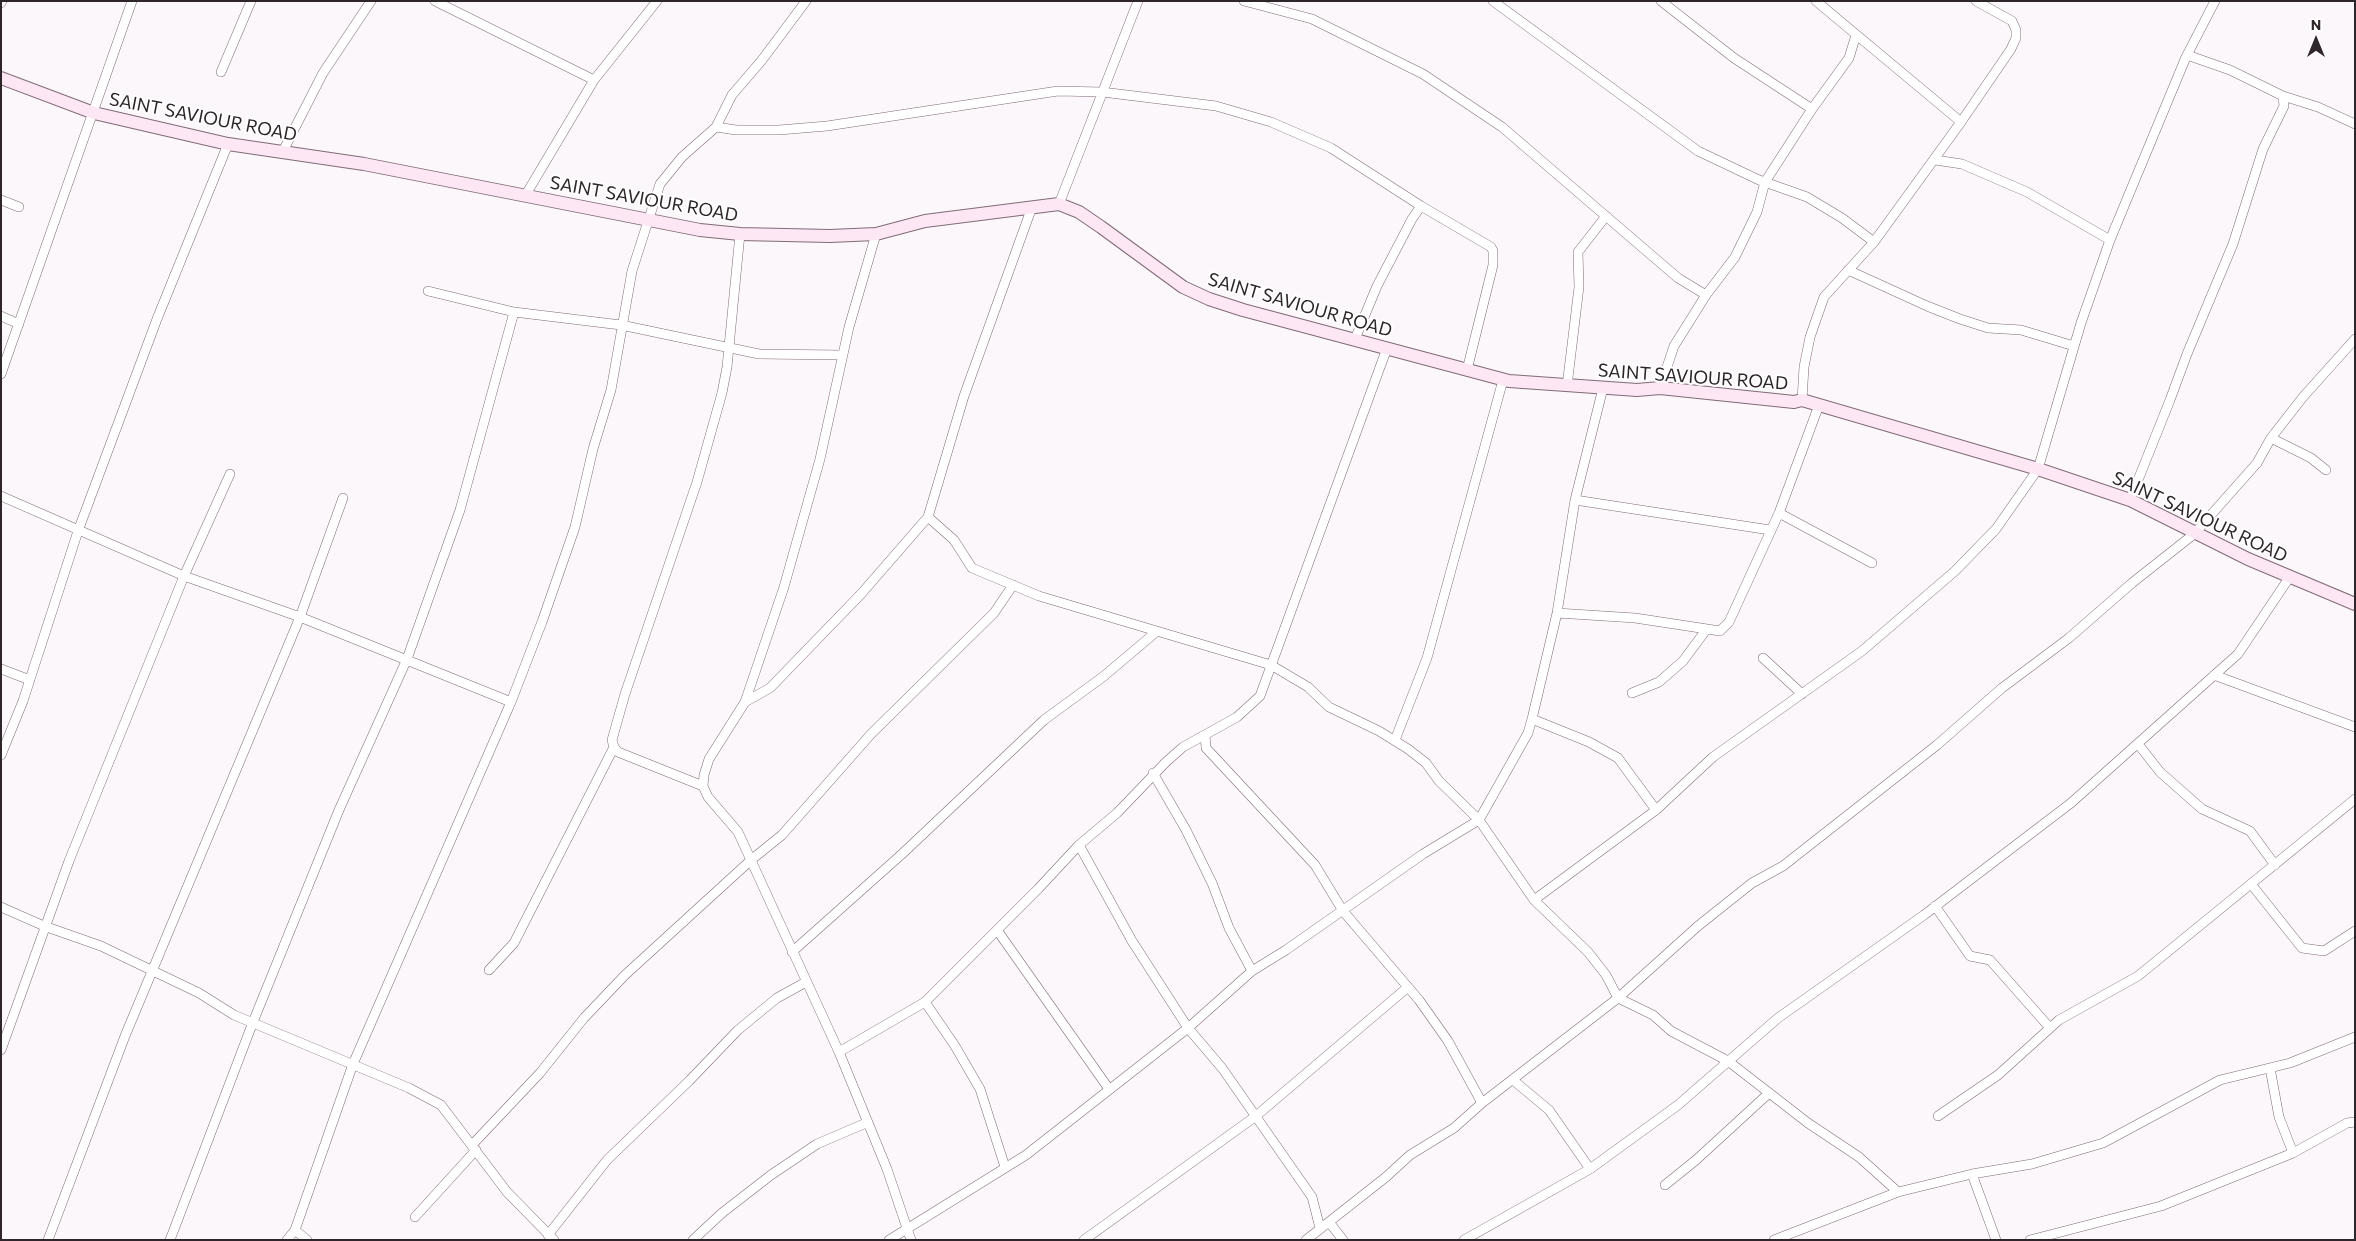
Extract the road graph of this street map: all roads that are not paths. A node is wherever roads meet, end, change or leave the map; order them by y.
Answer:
1 (132, 1) edge
2 (251, 1) edge
3 (371, 1) edge
4 (435, 1) edge
5 (658, 1) edge
6 (806, 1) edge
7 (1138, 1) edge
8 (1244, 1) edge
9 (1493, 1) edge
10 (1661, 1) edge
11 (1816, 1) edge
12 (1976, 1) edge
13 (2215, 1) edge
14 (1856, 35) junction
15 (2187, 55) junction
16 (222, 72) dead end
17 (1, 78) edge
18 (594, 80) junction
19 (1102, 92) junction
20 (2283, 96) junction
21 (1812, 109) junction
22 (94, 113) junction
23 (1961, 122) junction
24 (2355, 124) edge
25 (716, 127) junction
26 (228, 144) junction
27 (282, 152) junction
28 (1934, 160) junction
29 (1765, 182) junction
30 (525, 196) junction
31 (1, 200) edge
32 (1059, 204) junction
33 (1421, 206) junction
34 (19, 207) dead end
35 (1032, 207) junction
36 (1606, 216) junction
37 (648, 220) junction
38 (740, 234) junction
39 (876, 234) junction
40 (2110, 240) junction
41 (1874, 242) junction
42 (1848, 270) junction
43 (428, 291) dead end
44 (1706, 295) junction
45 (514, 312) junction
46 (1, 316) edge
47 (19, 324) junction
48 (621, 325) junction
49 (1355, 339) junction
50 (2355, 340) edge
51 (2074, 346) junction
52 (728, 348) junction
53 (1387, 348) junction
54 (842, 355) junction
55 (1467, 370) junction
56 (1, 374) edge
57 (1503, 380) junction
58 (1567, 386) junction
59 (1602, 388) junction
60 (1660, 388) junction
61 (1802, 400) junction
62 (1819, 405) junction
63 (2272, 438) junction
64 (2038, 469) junction
65 (2326, 470) dead end
66 (230, 474) dead end
67 (1, 496) edge
68 (343, 498) dead end
69 (1575, 500) junction
70 (2130, 500) junction
71 (1779, 513) junction
72 (928, 517) junction
73 (1770, 530) junction
74 (78, 531) junction
75 (2194, 534) junction
76 (1872, 563) dead end
77 (184, 576) junction
78 (2289, 578) junction
79 (1013, 585) junction
80 (2355, 604) edge
81 (1557, 613) junction
82 (300, 617) junction
83 (1706, 630) junction
84 (1156, 632) junction
85 (1763, 658) dead end
86 (407, 659) junction
87 (1271, 665) junction
88 (1, 669) edge
89 (2214, 675) junction
90 (30, 680) junction
91 (1632, 693) dead end
92 (1802, 694) junction
93 (511, 702) junction
94 (745, 702) junction
95 (1532, 719) junction
96 (2355, 727) edge
97 (1205, 735) junction
98 (1395, 740) junction
99 (2138, 744) junction
100 (614, 747) junction
101 (1, 755) edge
102 (1153, 773) junction
103 (704, 786) junction
104 (2355, 799) edge
105 (1656, 810) junction
106 (1479, 820) junction
107 (1080, 845) junction
108 (751, 860) junction
109 (2275, 865) junction
110 (2251, 884) junction
111 (1534, 900) junction
112 (1935, 906) junction
113 (1, 907) edge
114 (1343, 911) junction
115 (44, 926) junction
116 (997, 930) junction
117 (2355, 931) edge
118 (792, 952) junction
119 (152, 970) junction
120 (489, 970) dead end
121 (1252, 971) junction
122 (806, 982) junction
123 (1408, 987) junction
124 (1618, 998) junction
125 (925, 1002) junction
126 (253, 1022) junction
127 (1188, 1028) junction
128 (2050, 1028) junction
129 (2355, 1037) edge
130 (1, 1050) edge
131 (839, 1052) junction
132 (1728, 1061) junction
133 (353, 1064) junction
134 (2270, 1068) junction
135 (1513, 1080) junction
136 (1109, 1089) junction
137 (1768, 1094) junction
138 (1482, 1103) junction
139 (1256, 1116) junction
140 (1938, 1116) dead end
141 (2355, 1122) edge
142 (866, 1123) junction
143 (474, 1148) junction
144 (2292, 1153) junction
145 (1005, 1167) junction
146 (1590, 1169) junction
147 (1972, 1174) junction
148 (1665, 1185) dead end
149 (1898, 1192) junction
150 (415, 1217) dead end
151 (1329, 1222) junction
152 (1320, 1228) junction
153 (906, 1229) junction
154 (295, 1230) junction
155 (551, 1237) edge
156 (1791, 1237) edge
157 (48, 1240) edge
158 (170, 1240) edge
159 (287, 1240) edge
160 (307, 1240) edge
161 (693, 1240) edge
162 (889, 1240) edge
163 (910, 1240) edge
164 (1084, 1240) edge
165 (1306, 1240) edge
166 (1342, 1240) edge
167 (1464, 1240) edge
168 (1774, 1240) edge
169 (1996, 1240) edge
170 (2030, 1240) edge

1 - 22 street
2 - 16 street
3 - 27 street
4 - 18 street
5 - 18 street
6 - 25 street
7 - 19 street
8 - 36 street
9 - 29 street
10 - 21 street
11 - 14 street
12 - 23 street
13 - 15 street
14 - 21 street
14 - 23 street
15 - 20 street
15 - 40 street
17 - 22 street, SAINT SAVIOUR ROAD
18 - 30 street
19 - 25 street
19 - 32 street
19 - 33 street
20 - 24 street
20 - 70 street
21 - 29 street
22 - 26 street, SAINT SAVIOUR ROAD
22 - 47 street
23 - 28 street
25 - 37 street
26 - 27 street, SAINT SAVIOUR ROAD
26 - 74 street
27 - 30 street, SAINT SAVIOUR ROAD
28 - 40 street
28 - 41 street
29 - 41 street
29 - 44 street
30 - 37 street, SAINT SAVIOUR ROAD
31 - 34 street
32 - 35 street, SAINT SAVIOUR ROAD
32 - 49 street, SAINT SAVIOUR ROAD
33 - 49 street
33 - 55 street
35 - 39 street, SAINT SAVIOUR ROAD
35 - 72 street
36 - 44 street
36 - 58 street
37 - 38 street, SAINT SAVIOUR ROAD
37 - 48 street
38 - 39 street, SAINT SAVIOUR ROAD
38 - 52 street
39 - 54 street
40 - 51 street
41 - 42 street
42 - 51 street
42 - 61 street
43 - 45 street
44 - 60 street
45 - 48 street
45 - 86 street
46 - 47 street
47 - 56 street
48 - 52 street
48 - 93 street
49 - 53 street, SAINT SAVIOUR ROAD
50 - 63 street
51 - 64 street
52 - 54 street
52 - 100 street
53 - 55 street, SAINT SAVIOUR ROAD
53 - 87 street
54 - 94 street
55 - 57 street, SAINT SAVIOUR ROAD
57 - 58 street, SAINT SAVIOUR ROAD
57 - 98 street
58 - 59 street, SAINT SAVIOUR ROAD
59 - 60 street, SAINT SAVIOUR ROAD
59 - 69 street
60 - 61 street, SAINT SAVIOUR ROAD
61 - 62 street, SAINT SAVIOUR ROAD
62 - 64 street, SAINT SAVIOUR ROAD
62 - 71 street
63 - 65 street
63 - 75 street
64 - 70 street, SAINT SAVIOUR ROAD
64 - 92 street
66 - 77 street
67 - 74 street
68 - 82 street
69 - 73 street
69 - 81 street
70 - 75 street, SAINT SAVIOUR ROAD
71 - 73 street
71 - 76 street
72 - 79 street
72 - 94 street
73 - 83 street
74 - 77 street
74 - 90 street
75 - 78 street, SAINT SAVIOUR ROAD
75 - 124 street
77 - 82 street
77 - 115 street
78 - 80 street, SAINT SAVIOUR ROAD
78 - 89 street
79 - 84 street
79 - 108 street
81 - 83 street
81 - 95 street
82 - 86 street
82 - 119 street
83 - 91 street
84 - 87 street
84 - 118 street
85 - 92 street
86 - 93 street
86 - 126 street
87 - 97 street
87 - 98 street
88 - 90 street
89 - 96 street
89 - 99 street
90 - 101 street
92 - 105 street
93 - 133 street
94 - 103 street
95 - 105 street
95 - 106 street
97 - 102 street
97 - 114 street
98 - 106 street
99 - 109 street
99 - 112 street
100 - 103 street
100 - 120 street
102 - 107 street
102 - 121 street
103 - 108 street
104 - 109 street
105 - 111 street
106 - 111 street
106 - 114 street
107 - 116 street
107 - 127 street
108 - 118 street
108 - 143 street
109 - 110 street
110 - 117 street
110 - 128 street
111 - 124 street
112 - 128 street
112 - 132 street
113 - 115 street
114 - 121 street
114 - 123 street
115 - 119 street
115 - 130 street
116 - 125 street
116 - 136 street
118 - 122 street
119 - 126 street
119 - 157 street
121 - 127 street
122 - 131 street
122 - 155 street
123 - 138 street
123 - 139 street
124 - 132 street
124 - 135 street
125 - 131 street
125 - 145 street
126 - 133 street
126 - 158 street
127 - 136 street
127 - 139 street
128 - 140 street
129 - 134 street
131 - 142 street
132 - 137 street
132 - 146 street
133 - 143 street
133 - 154 street
134 - 144 street
134 - 147 street
135 - 138 street
135 - 146 street
136 - 145 street
137 - 148 street
137 - 149 street
138 - 151 street
139 - 152 street
139 - 164 street
141 - 144 street
142 - 153 street
142 - 161 street
143 - 150 street
143 - 155 street
144 - 170 street
145 - 153 street
146 - 167 street
147 - 149 street
147 - 169 street
149 - 156 street
151 - 152 street
151 - 166 street
152 - 165 street
153 - 162 street
153 - 163 street
154 - 159 street
154 - 160 street
156 - 168 street

